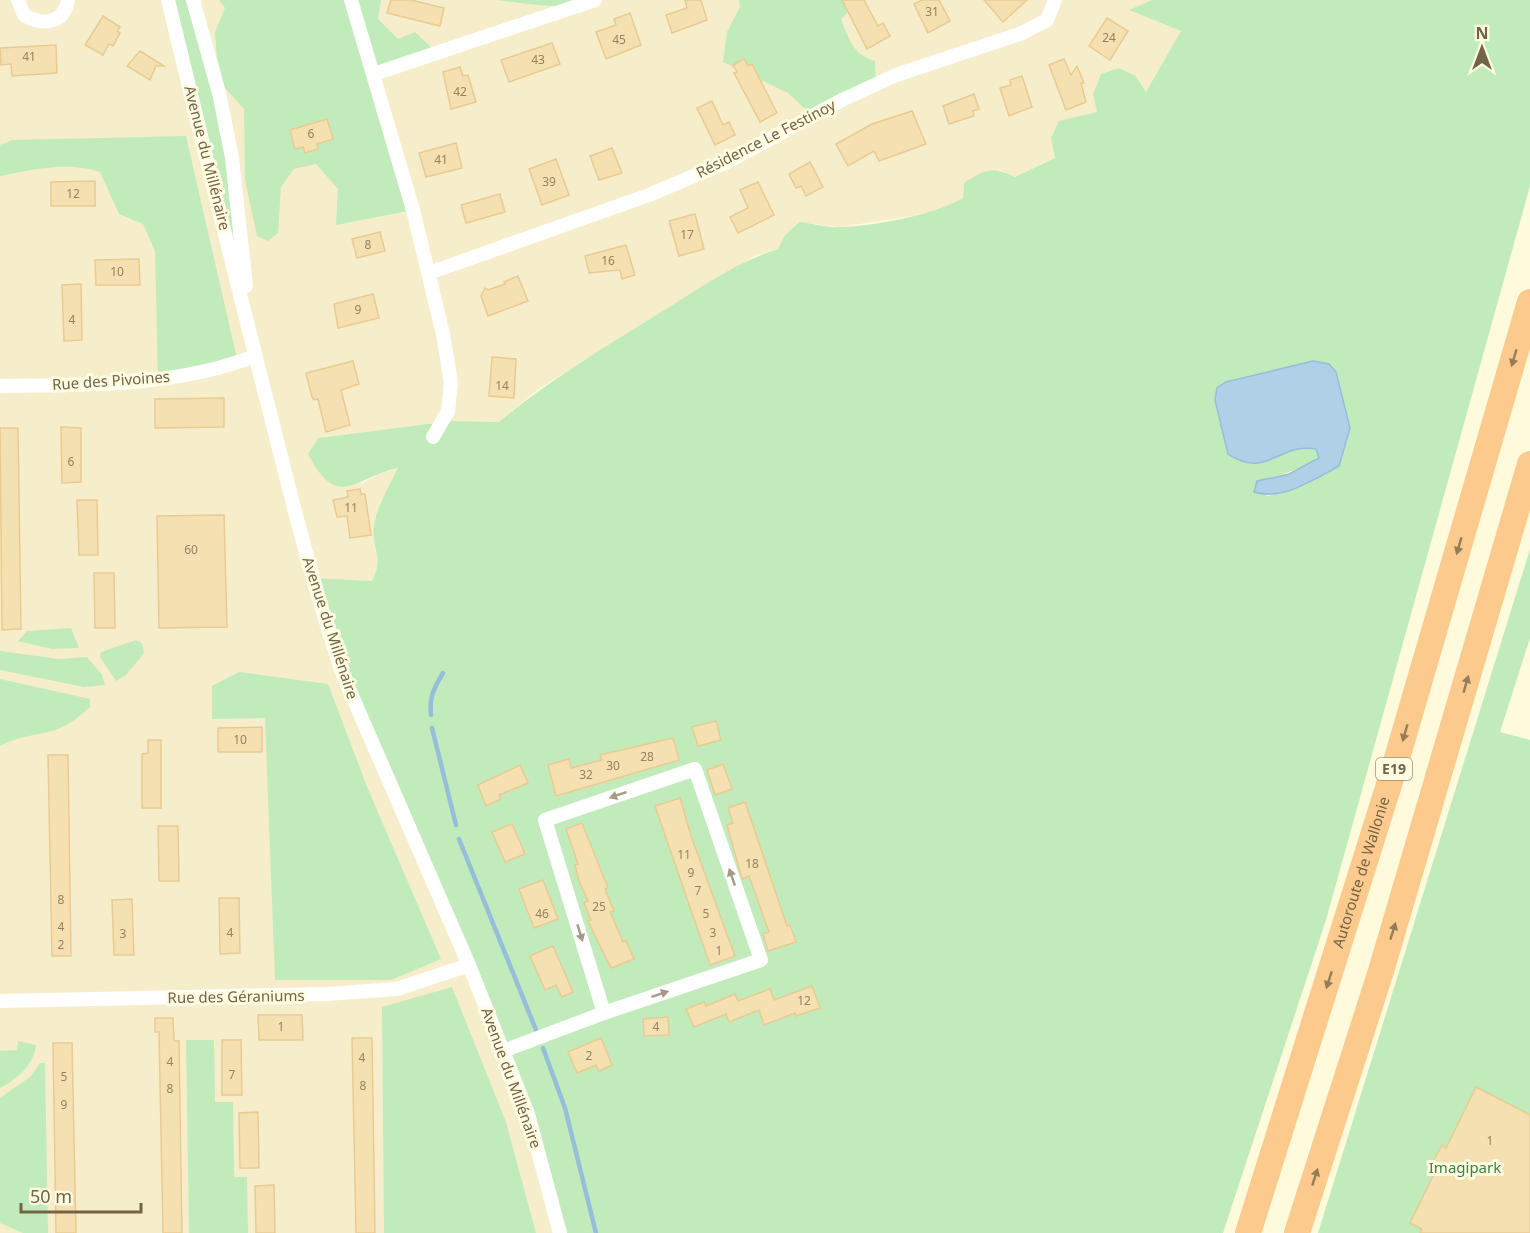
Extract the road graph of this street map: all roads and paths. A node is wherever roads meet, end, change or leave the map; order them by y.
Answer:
1 (18, 0) edge
2 (68, 0) edge
3 (168, 0) edge
4 (193, 0) edge
5 (351, 0) edge
6 (595, 0) edge
7 (1055, 0) edge
8 (374, 74) junction
9 (429, 273) junction
10 (1530, 302) edge
11 (255, 356) junction
12 (0, 386) edge
13 (433, 437) dead end
14 (1530, 464) edge
15 (469, 965) junction
16 (0, 1001) edge
17 (604, 1013) junction
18 (503, 1051) junction
19 (560, 1233) edge
20 (1248, 1233) edge
21 (1297, 1233) edge

1 - 2 street
3 - 11 street, Avenue du Millénaire
4 - 11 street
5 - 8 street
6 - 8 street
7 - 9 street, Résidence Le Festinoy
8 - 9 street
9 - 13 street
10 -> 20 highway, Autoroute de Wallonie / E19
11 - 12 street, Rue des Pivoines
11 - 15 street, Avenue du Millénaire
21 -> 14 highway
15 - 16 street, Rue des Géraniums
15 - 18 street, Avenue du Millénaire
17 -> 17 street
17 - 18 street
18 - 19 street, Avenue du Millénaire

